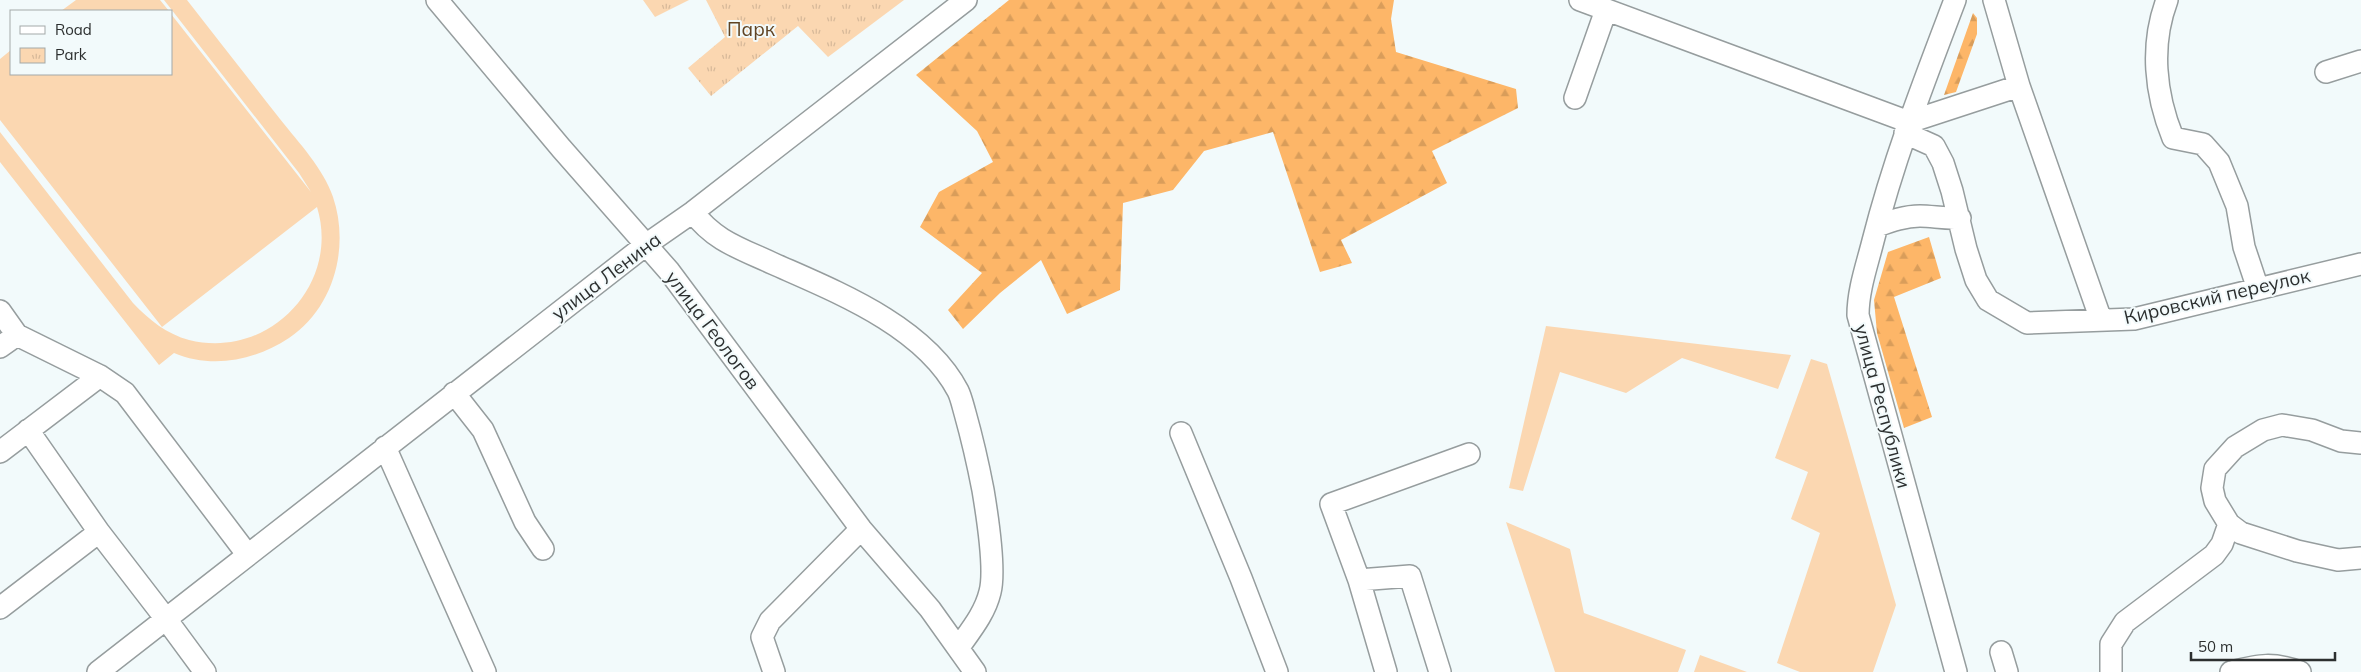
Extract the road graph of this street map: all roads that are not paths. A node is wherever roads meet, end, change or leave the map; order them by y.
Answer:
1 (437, 0) edge
2 (966, 0) edge
3 (1955, 0) edge
4 (1994, 0) edge
5 (2167, 0) edge
6 (1594, 4) edge
7 (2361, 61) edge
8 (2326, 72) dead end
9 (2019, 86) junction
10 (1575, 98) dead end
11 (1907, 127) junction
12 (693, 212) junction
13 (1960, 218) junction
14 (1877, 226) junction
15 (647, 244) junction
16 (2361, 264) edge
17 (2258, 288) junction
18 (0, 312) edge
19 (2101, 320) junction
20 (8, 341) edge
21 (100, 376) junction
22 (454, 393) junction
23 (28, 430) junction
24 (1181, 433) dead end
25 (2361, 443) edge
26 (385, 447) junction
27 (0, 452) edge
28 (1469, 454) dead end
29 (2229, 524) junction
30 (861, 529) junction
31 (99, 532) junction
32 (543, 549) dead end
33 (247, 554) junction
34 (2361, 558) edge
35 (1359, 580) junction
36 (0, 608) edge
37 (166, 620) junction
38 (959, 647) junction
39 (98, 672) edge
40 (205, 672) edge
41 (485, 672) edge
42 (774, 672) edge
43 (975, 672) edge
44 (1277, 672) edge
45 (1386, 672) edge
46 (1440, 672) edge
47 (1956, 672) edge
48 (2111, 672) edge
49 (2231, 672) edge
50 (2300, 672) edge

1 - 15 street, улица Геологов
2 - 12 street, улица Ленина
3 - 11 street, улица Республики
4 - 9 street
5 - 17 street
6 - 10 street
6 - 11 street, Кировский переулок
7 - 8 street
9 - 11 street
9 - 19 street
11 - 13 street, Кировский переулок
11 - 14 street, улица Республики
12 - 15 street, улица Ленина
12 - 38 street
13 - 14 street
13 - 19 street, Кировский переулок
14 - 47 street, улица Республики
15 - 22 street, улица Ленина
15 - 30 street, улица Геологов
16 - 17 street, Кировский переулок
17 - 19 street, Кировский переулок
18 - 20 street
20 - 21 street
21 - 23 street
21 - 33 street
22 - 26 street, улица Ленина
22 - 32 street
23 - 27 street
23 - 31 street
24 - 44 street
25 - 29 street
26 - 33 street, улица Ленина
26 - 41 street
28 - 35 street
29 - 34 street
29 - 48 street
30 - 38 street, улица Геологов
30 - 42 street
31 - 36 street
31 - 37 street
33 - 37 street, улица Ленина
35 - 45 street
35 - 46 street
37 - 39 street, улица Ленина
37 - 40 street
38 - 43 street, улица Геологов
49 - 50 street

